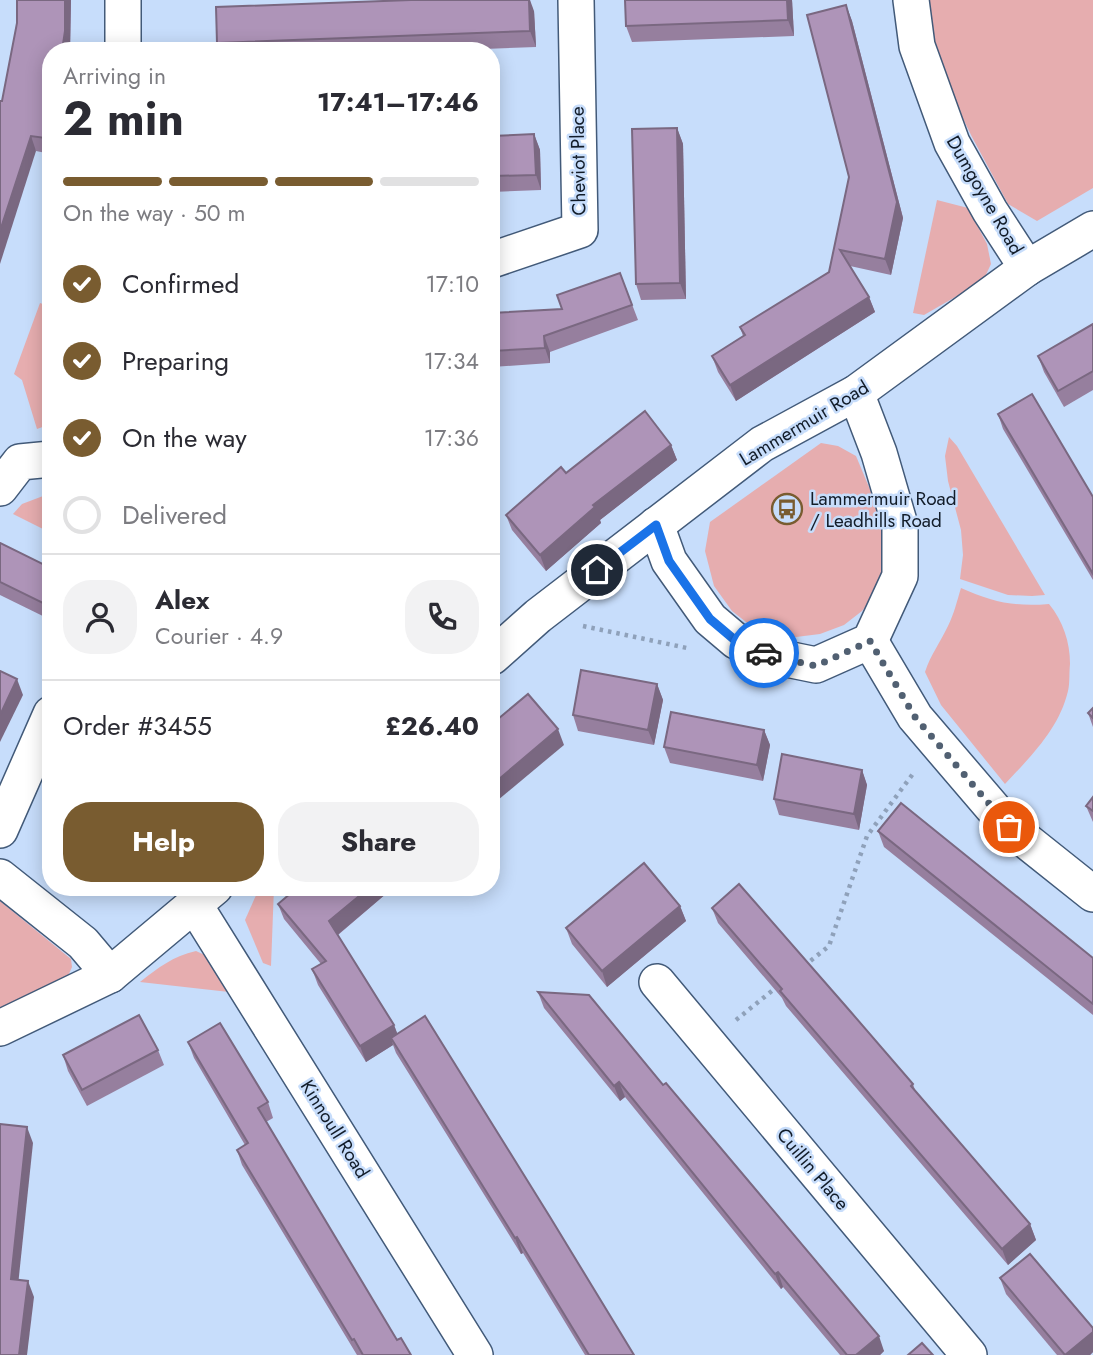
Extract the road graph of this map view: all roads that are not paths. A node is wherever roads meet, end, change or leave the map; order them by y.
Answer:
1 (123, 0) edge
2 (576, 0) edge
3 (911, 0) edge
4 (123, 42) edge
5 (1093, 229) edge
6 (500, 257) edge
7 (1027, 268) junction
8 (856, 393) junction
9 (42, 460) edge
10 (0, 488) edge
11 (656, 525) junction
12 (870, 641) junction
13 (500, 650) edge
14 (42, 735) edge
15 (0, 830) edge
16 (0, 877) edge
17 (1093, 894) edge
18 (204, 896) edge
19 (110, 975) junction
20 (657, 982) dead end
21 (0, 1028) edge
22 (475, 1355) edge
23 (970, 1355) edge

1 - 4 street
2 - 6 street, Cheviot Place
3 - 7 street, Dumgoyne Road
5 - 7 street, Lammermuir Road
7 - 8 street, Lammermuir Road
8 - 11 street, Lammermuir Road
8 - 12 street
9 - 10 street
11 - 12 street
11 - 13 street, Lammermuir Road
12 - 17 street
14 - 15 street
16 - 19 street
18 - 19 street
18 - 22 street, Kinnoull Road
19 - 21 street
20 - 23 street, Cuillin Place

